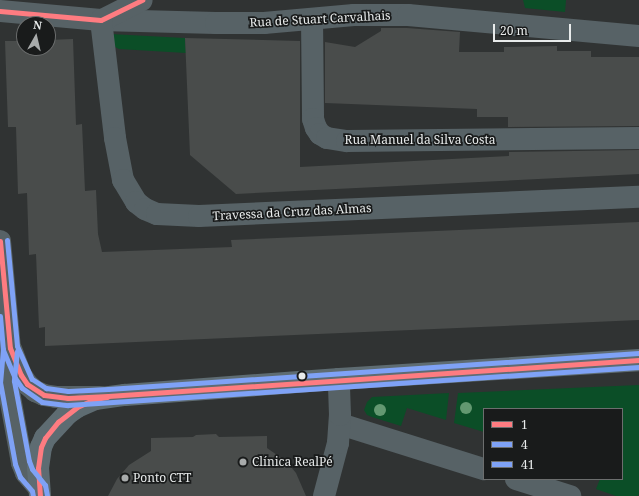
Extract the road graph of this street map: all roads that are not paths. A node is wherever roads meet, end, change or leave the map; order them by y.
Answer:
1 (142, 0) edge
2 (0, 11) edge
3 (312, 19) junction
4 (101, 20) junction
5 (639, 36) edge
6 (639, 138) edge
7 (639, 196) edge
8 (0, 241) edge
9 (10, 348) junction
10 (639, 360) edge
11 (339, 379) junction
12 (108, 396) junction
13 (340, 424) junction
14 (483, 469) edge
15 (519, 480) edge
16 (39, 492) edge
17 (324, 496) edge
18 (570, 496) edge

1 - 4 street
2 - 4 street, Rua de Stuart Carvalhais
3 - 4 street, Rua de Stuart Carvalhais
3 - 5 street, Rua de Stuart Carvalhais
3 - 6 street, Rua Manuel da Silva Costa
4 - 7 street, Travessa da Cruz das Almas
8 - 9 street
9 - 12 street
9 - 16 street
10 - 11 main road
11 - 12 main road
11 - 13 street
12 - 16 main road
13 - 14 street
13 - 17 street
15 - 18 street

